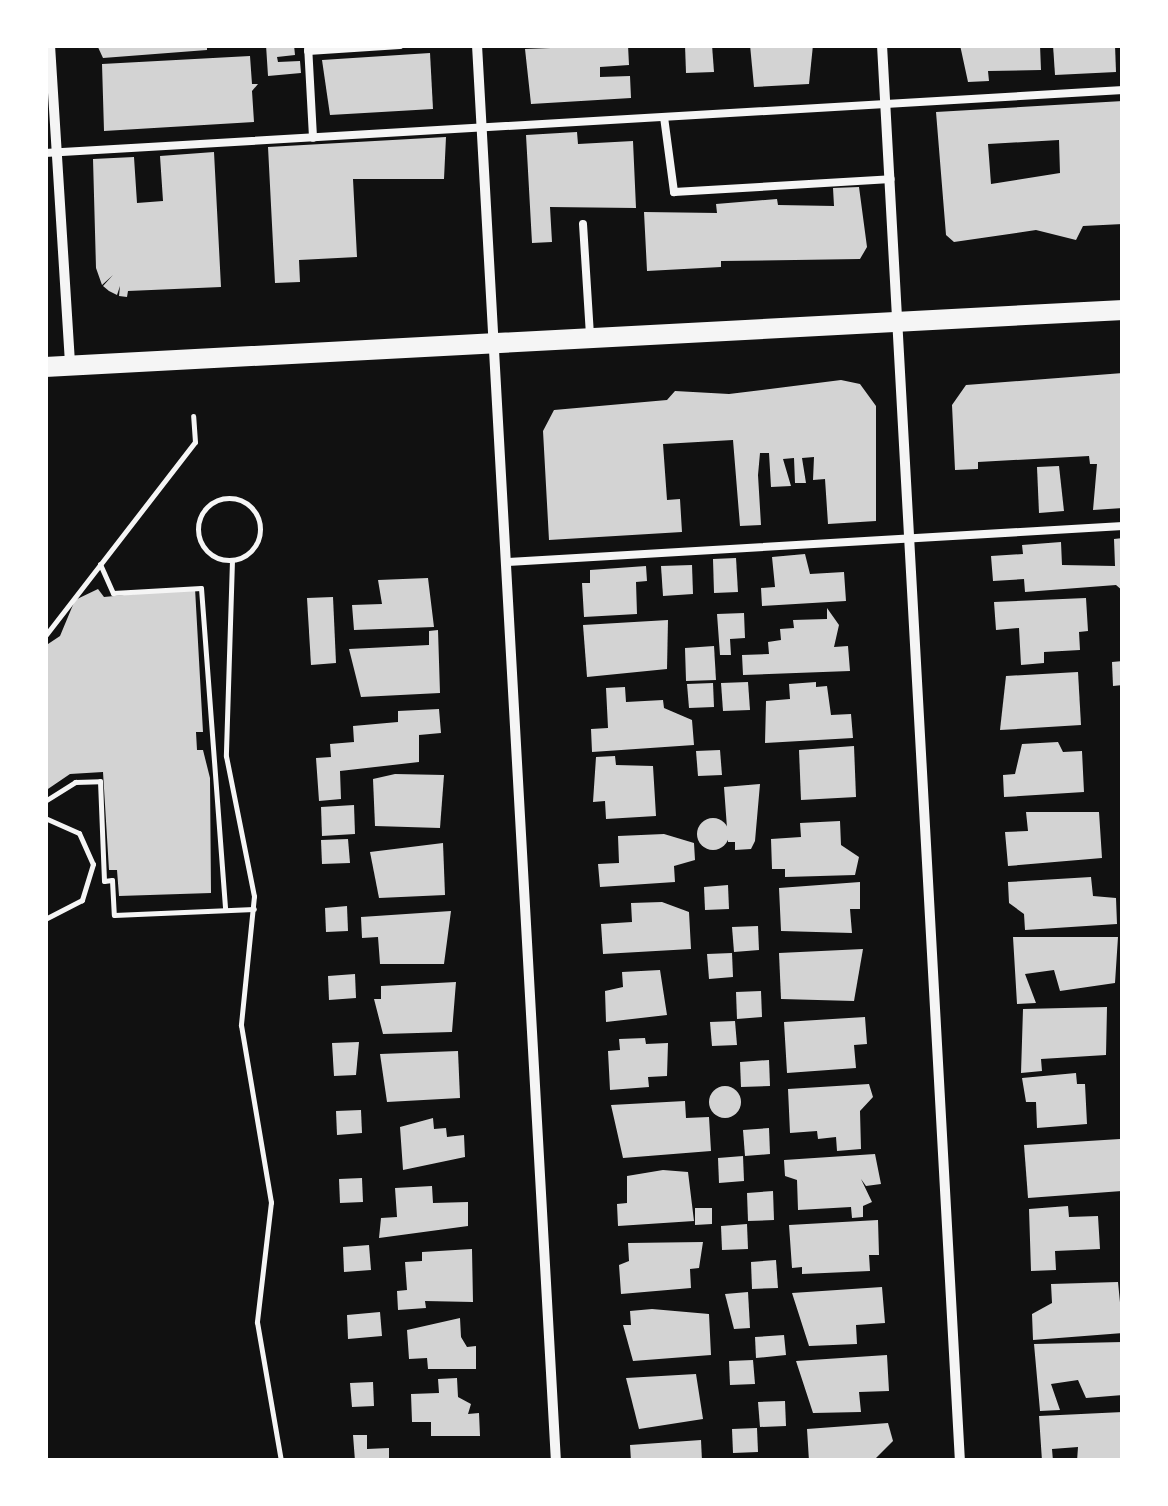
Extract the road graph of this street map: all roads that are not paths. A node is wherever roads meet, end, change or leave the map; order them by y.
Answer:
1 (50, 45) edge
2 (400, 45) edge
3 (477, 45) edge
4 (882, 45) edge
5 (308, 48) edge
6 (1123, 90) edge
7 (885, 103) junction
8 (664, 117) junction
9 (482, 128) junction
10 (312, 138) junction
11 (51, 153) edge
12 (890, 179) junction
13 (584, 224) dead end
14 (1123, 310) edge
15 (900, 324) junction
16 (590, 339) junction
17 (494, 344) junction
18 (70, 366) junction
19 (45, 367) edge
20 (1123, 526) edge
21 (908, 539) junction
22 (506, 562) junction
23 (556, 1461) edge
24 (960, 1461) edge

1 - 11 street
2 - 5 lane
3 - 9 street
4 - 7 street
5 - 10 lane
6 - 7 lane
7 - 8 lane
7 - 12 street
8 - 9 lane
8 - 12 lane
9 - 10 lane
9 - 17 street
10 - 11 lane
11 - 18 street
12 - 15 street
13 - 16 lane
14 - 15 main road
15 - 16 main road
15 - 21 street
16 - 17 main road
17 - 18 main road
17 - 22 street
18 - 19 main road
20 - 21 lane
21 - 22 lane
21 - 24 street
22 - 23 street

